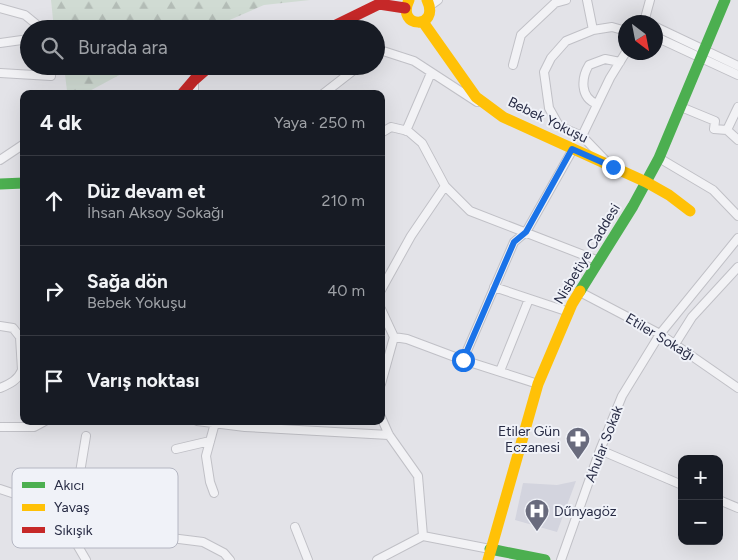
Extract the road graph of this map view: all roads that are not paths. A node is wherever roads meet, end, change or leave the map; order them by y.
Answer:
1 (566, 0) edge
2 (587, 0) edge
3 (650, 0) edge
4 (725, 0) edge
5 (432, 2) edge
6 (407, 4) edge
7 (0, 8) edge
8 (646, 15) edge
9 (31, 20) edge
10 (346, 20) edge
11 (423, 22) junction
12 (618, 29) edge
13 (592, 30) junction
14 (663, 31) edge
15 (20, 40) edge
16 (663, 40) edge
17 (0, 43) edge
18 (385, 52) edge
19 (703, 54) junction
20 (620, 62) joint
21 (513, 64) dead end
22 (738, 66) edge
23 (0, 73) edge
24 (431, 73) junction
25 (20, 74) edge
26 (34, 75) edge
27 (200, 75) edge
28 (347, 75) edge
29 (738, 75) edge
30 (51, 76) dead end
31 (194, 80) junction
32 (185, 90) edge
33 (194, 90) edge
34 (328, 90) edge
35 (598, 104) junction
36 (681, 107) junction
37 (738, 107) edge
38 (503, 116) junction
39 (726, 130) junction
40 (385, 131) edge
41 (406, 131) junction
42 (582, 136) junction
43 (738, 140) edge
44 (20, 147) edge
45 (572, 149) junction
46 (659, 158) junction
47 (0, 160) edge
48 (613, 167) junction
49 (646, 182) junction
50 (20, 183) edge
51 (0, 184) edge
52 (445, 186) junction
53 (690, 211) dead end
54 (738, 216) edge
55 (526, 232) junction
56 (738, 238) edge
57 (599, 261) junction
58 (738, 267) edge
59 (385, 283) edge
60 (494, 287) junction
61 (580, 292) junction
62 (529, 299) junction
63 (569, 312) junction
64 (385, 318) edge
65 (0, 326) edge
66 (660, 334) junction
67 (20, 337) edge
68 (394, 337) junction
69 (675, 344) junction
70 (463, 360) junction
71 (385, 370) edge
72 (500, 371) junction
73 (20, 375) edge
74 (538, 384) junction
75 (0, 388) edge
76 (738, 388) edge
77 (38, 425) edge
78 (214, 425) edge
79 (259, 425) edge
80 (385, 425) edge
81 (0, 427) edge
82 (389, 435) junction
83 (86, 436) dead end
84 (210, 441) junction
85 (176, 449) dead end
86 (600, 450) junction
87 (80, 468) edge
88 (678, 482) edge
89 (0, 489) edge
90 (12, 493) edge
91 (214, 493) dead end
92 (723, 502) edge
93 (738, 508) edge
94 (295, 527) dead end
95 (423, 536) junction
96 (178, 539) edge
97 (79, 548) edge
98 (489, 554) edge
99 (86, 560) edge
100 (230, 560) edge
101 (308, 560) edge
102 (377, 560) edge
103 (545, 560) edge
104 (561, 560) edge

1 - 21 street
2 - 13 street
3 - 8 street
4 - 19 main road, Nisbetiye Caddesi
5 - 11 main road
6 - 10 main road
6 - 11 main road
7 - 9 street
11 - 38 main road, Bebek Yokuşu
12 - 13 street
13 - 42 street
14 - 19 street
15 - 17 street
16 - 19 street
18 - 24 street
19 - 22 street
19 - 29 street
19 - 36 main road, Nisbetiye Caddesi
20 - 35 street
20 - 35 street
23 - 25 street
24 - 38 street
24 - 41 street
26 - 30 street
27 - 31 main road
28 - 34 street
31 - 32 main road
31 - 33 street
35 - 42 street
36 - 39 street
36 - 46 main road, Nisbetiye Caddesi
37 - 39 street
38 - 45 main road, Bebek Yokuşu
39 - 43 street
40 - 41 street
41 - 52 street
42 - 48 street
44 - 47 street
45 - 48 main road, Bebek Yokuşu
45 - 55 street
46 - 49 main road, Nisbetiye Caddesi
46 - 54 street
48 - 49 main road, Bebek Yokuşu
49 - 53 main road, Bebek Yokuşu
49 - 57 main road, Nisbetiye Caddesi
50 - 51 main road
52 - 55 street
52 - 59 street
55 - 57 street
55 - 60 street
56 - 66 street, Ahular Sokak
57 - 61 main road, Nisbetiye Caddesi
58 - 69 street
60 - 62 street
60 - 70 street
61 - 63 main road, Nisbetiye Caddesi
61 - 66 street, Etiler Sokağı
62 - 63 street
62 - 72 street
63 - 74 main road, Nisbetiye Caddesi
64 - 68 street
65 - 67 street
66 - 69 street, Etiler Sokağı
66 - 86 street, Ahular Sokak
68 - 70 street
68 - 71 street
69 - 76 street, Etiler Sokağı
70 - 72 street
72 - 74 street
73 - 75 street
74 - 98 main road, Nisbetiye Caddesi
77 - 81 street
78 - 84 street
79 - 82 street
80 - 82 street
82 - 95 street
83 - 87 street
84 - 85 street
84 - 91 street
86 - 88 street
86 - 104 street, Ahular Sokak
89 - 90 street
92 - 93 street
94 - 101 street
95 - 98 street
95 - 102 street
96 - 100 street
97 - 99 street
98 - 103 main road

